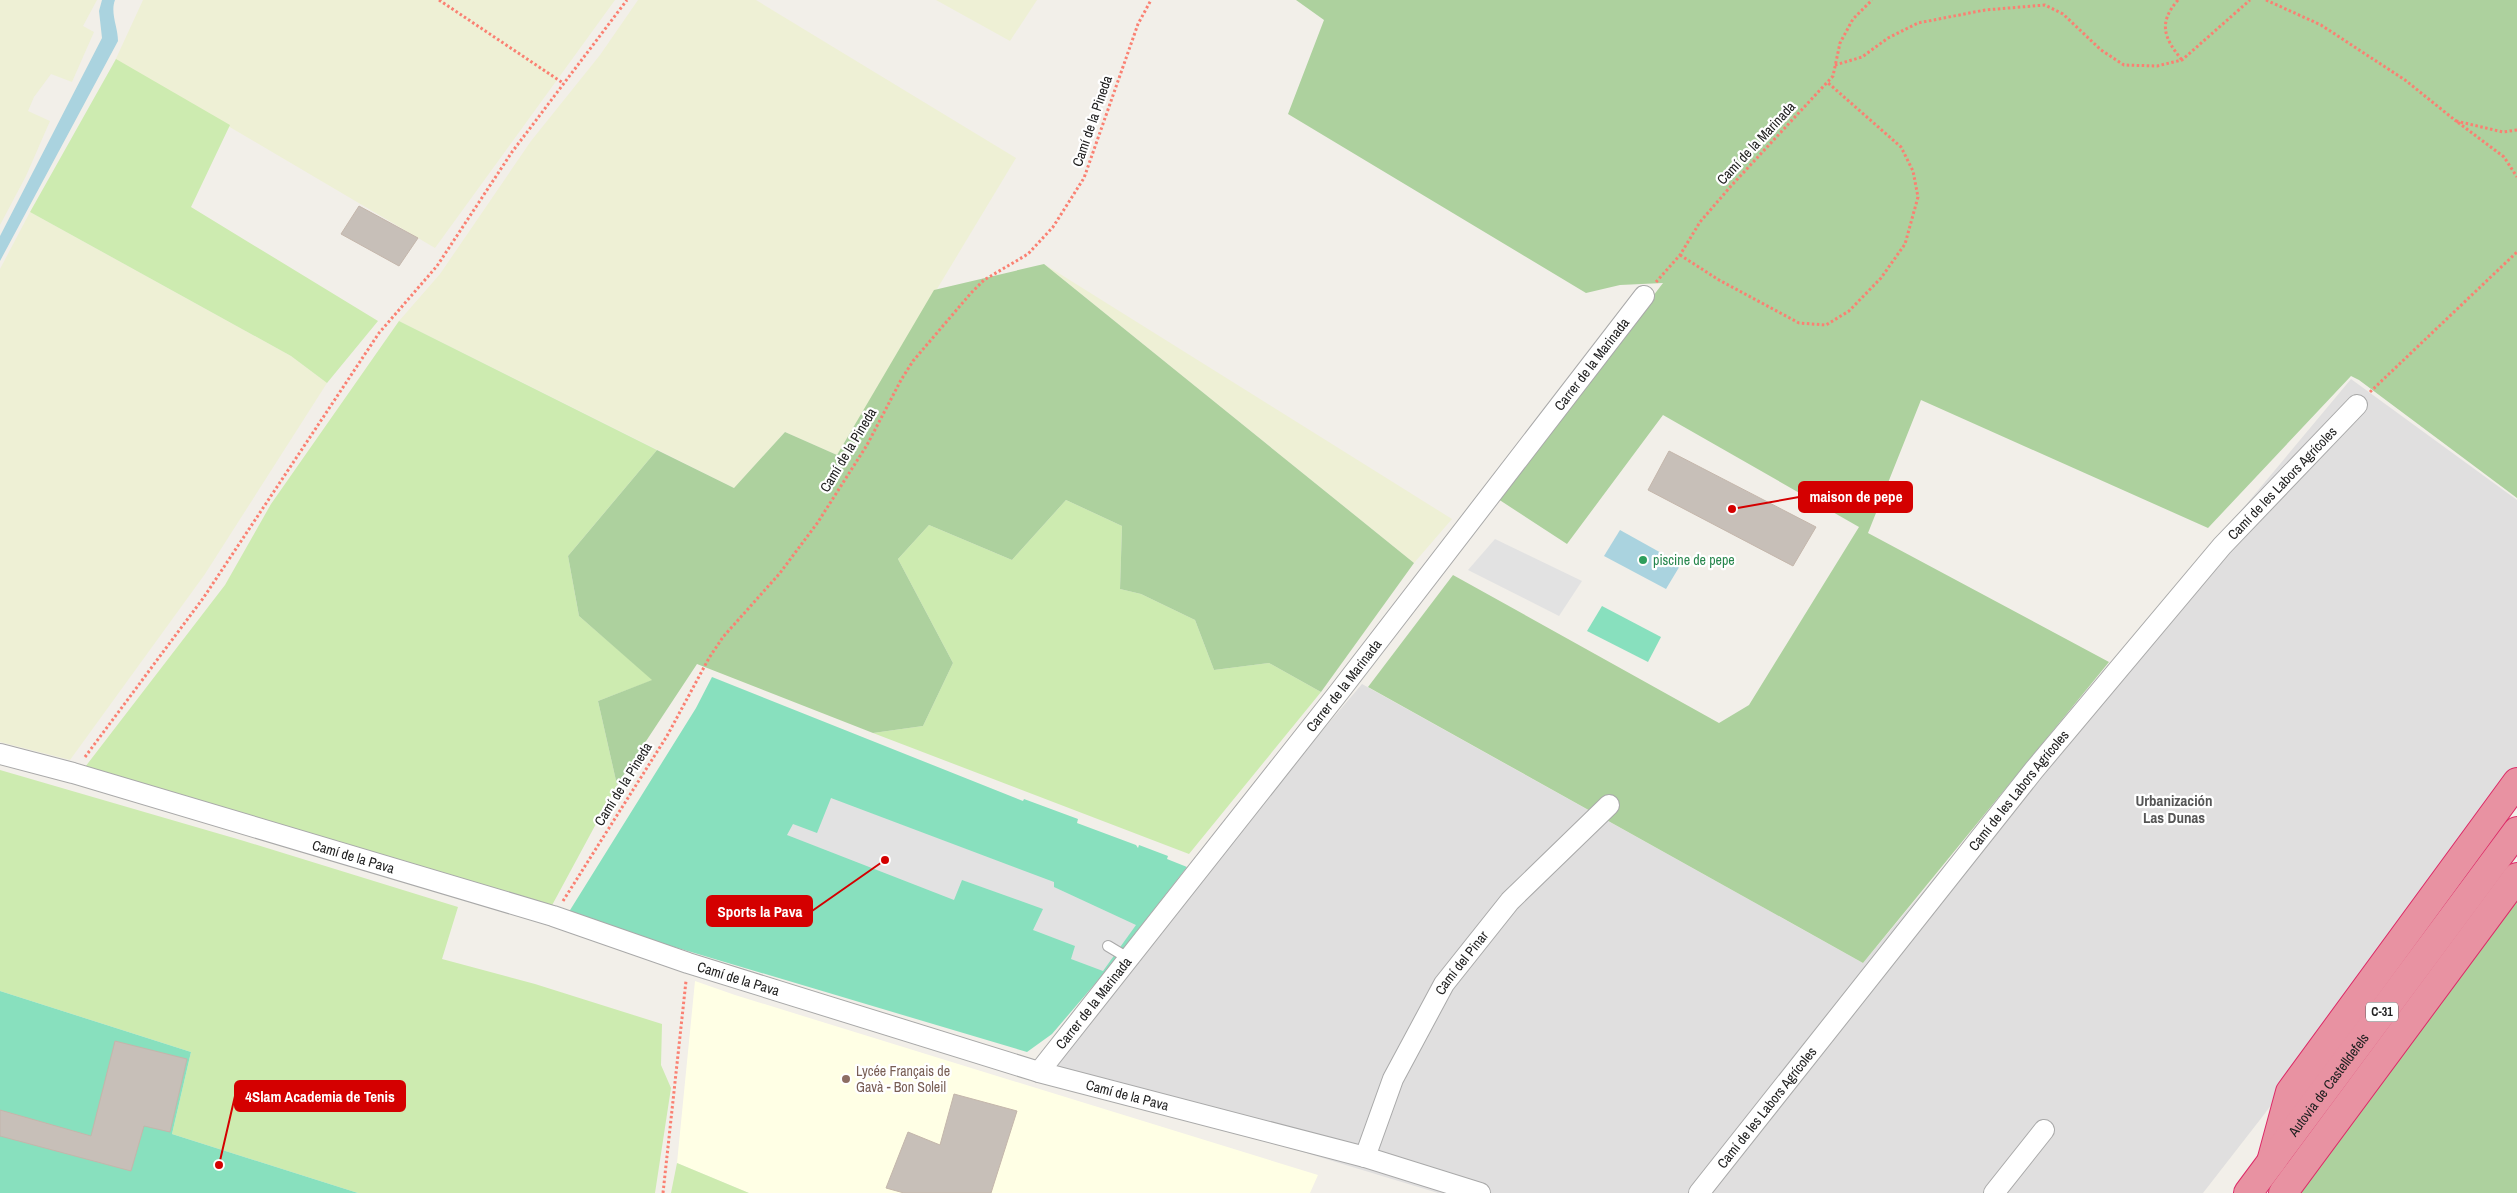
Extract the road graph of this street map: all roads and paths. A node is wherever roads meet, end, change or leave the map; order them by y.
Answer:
1 (439, 0) edge
2 (627, 0) edge
3 (1151, 0) edge
4 (1872, 0) edge
5 (2178, 0) edge
6 (2250, 0) edge
7 (2266, 0) edge
8 (2182, 60) junction
9 (1835, 65) junction
10 (1827, 82) junction
11 (564, 83) junction
12 (2456, 121) junction
13 (2517, 130) edge
14 (2517, 176) edge
15 (2517, 252) edge
16 (1680, 254) junction
17 (1644, 296) joint
18 (2357, 405) joint
19 (0, 754) edge
20 (73, 773) junction
21 (2517, 782) edge
22 (1609, 805) dead end
23 (2517, 831) edge
24 (2517, 877) edge
25 (553, 916) junction
26 (1108, 946) dead end
27 (1128, 958) junction
28 (688, 963) junction
29 (1039, 1072) junction
30 (2044, 1130) dead end
31 (1365, 1157) junction
32 (2271, 1162) junction
33 (663, 1193) edge
34 (1480, 1193) edge
35 (1699, 1193) edge
36 (1994, 1193) edge
37 (2248, 1193) edge
38 (2283, 1193) edge

1 - 11 path
2 - 11 path
3 - 25 path, Camí de la Pineda
4 - 9 path, Camí de la Marinada
5 - 8 path
6 - 8 path
7 - 12 path
8 - 9 path
9 - 10 path, Camí de la Marinada
10 - 16 path, Camí de la Marinada
10 - 16 path
11 - 20 path
12 - 13 path
12 - 14 path
15 - 18 path
16 - 17 path, Camí de la Marinada
17 - 27 street, Carrer de la Marinada
18 - 35 street, Camí de les Labors Agrícoles
19 - 20 street, Camí de la Pava
20 - 25 street, Camí de la Pava
21 - 32 highway
22 - 31 street, Camí del Pinar
23 - 32 highway, Autovia de Castelldefels / C-31
24 - 38 highway, Autovia de Castelldefels / C-31
25 - 28 street, Camí de la Pava
26 - 27 lane
27 - 29 street, Carrer de la Marinada
28 - 29 street, Camí de la Pava
28 - 33 path
29 - 31 street, Camí de la Pava
30 - 36 street
31 - 34 street, Camí de la Pava
32 - 37 highway, Autovia de Castelldefels / C-31

